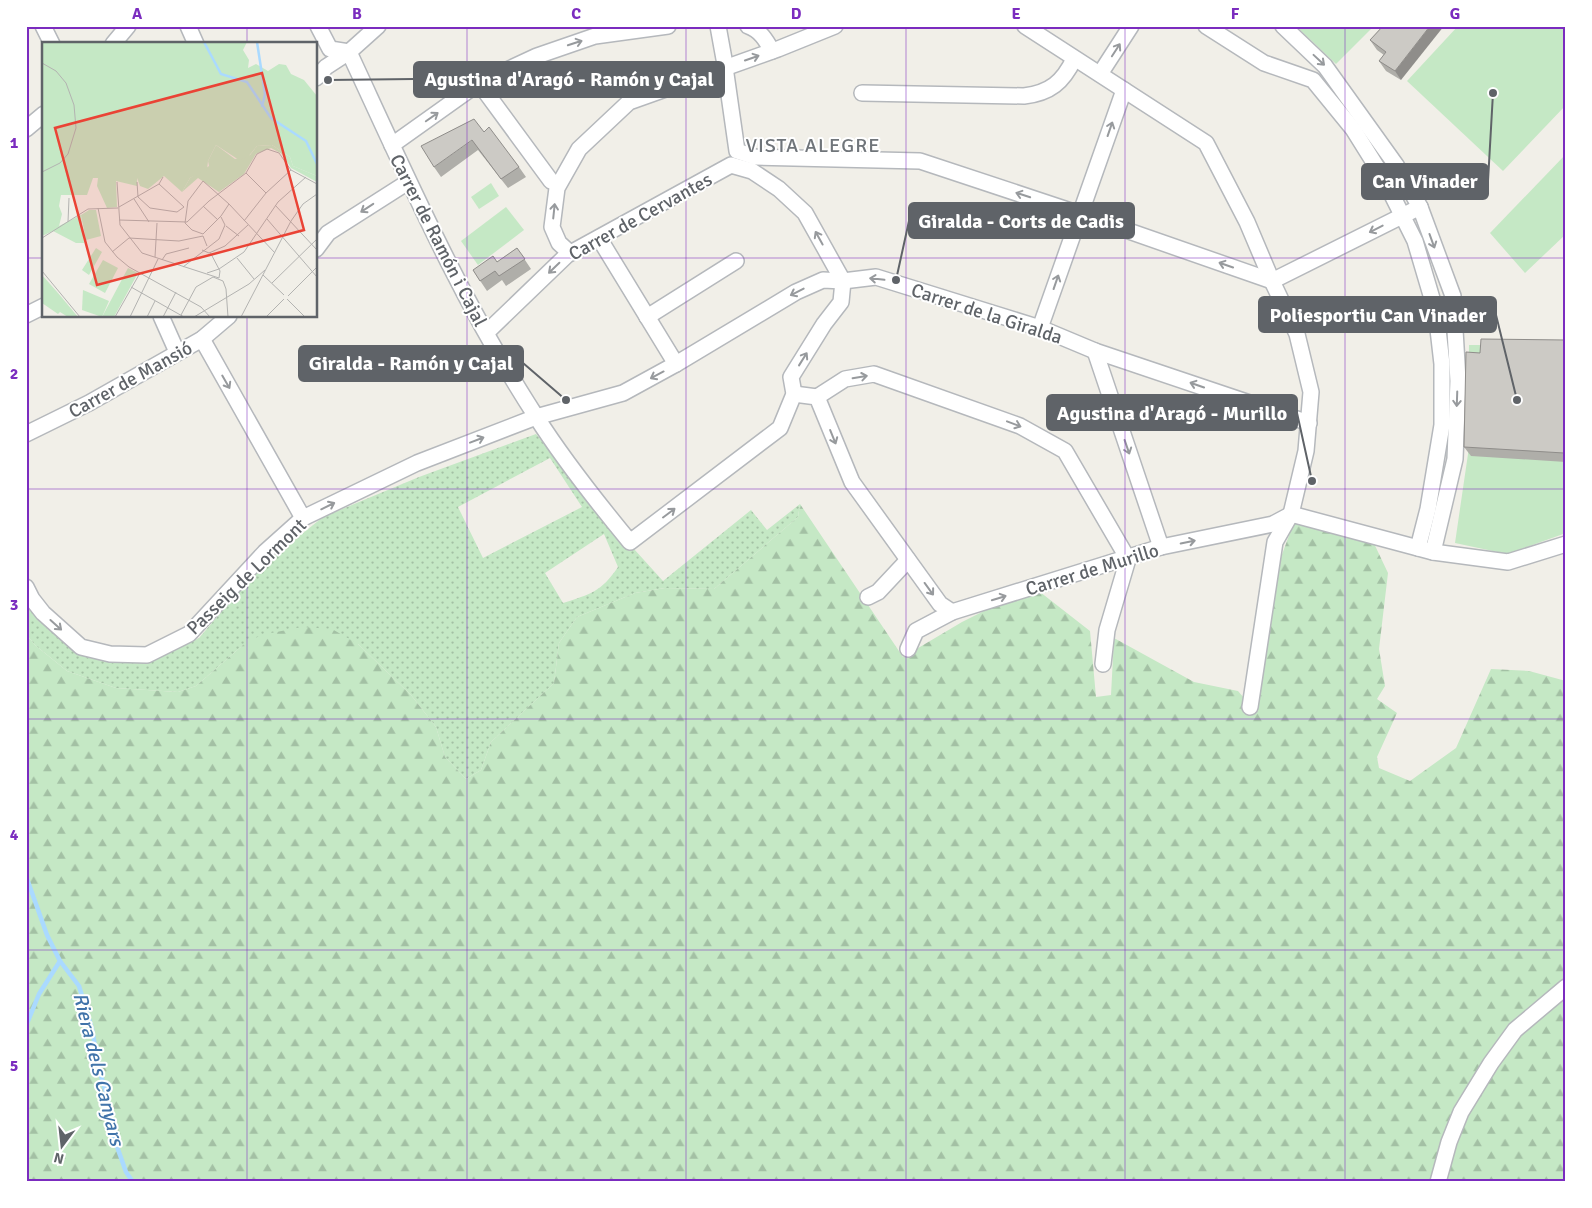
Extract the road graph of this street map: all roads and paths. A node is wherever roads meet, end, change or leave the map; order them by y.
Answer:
1 (43, 26) edge
2 (128, 26) edge
3 (188, 26) edge
4 (318, 26) edge
5 (378, 26) edge
6 (668, 26) edge
7 (718, 26) edge
8 (748, 26) edge
9 (835, 26) edge
10 (1025, 26) edge
11 (1131, 26) edge
12 (1206, 26) edge
13 (1283, 26) edge
14 (51, 42) edge
15 (115, 42) edge
16 (195, 42) edge
17 (772, 51) junction
18 (349, 52) junction
19 (1074, 59) junction
20 (725, 63) junction
21 (1100, 74) junction
22 (318, 76) edge
23 (479, 83) junction
24 (1124, 90) junction
25 (862, 93) dead end
26 (42, 116) edge
27 (26, 129) edge
28 (392, 145) junction
29 (734, 158) junction
30 (552, 181) dead end
31 (408, 182) junction
32 (1420, 207) junction
33 (1080, 214) junction
34 (1402, 216) junction
35 (599, 238) junction
36 (318, 246) edge
37 (570, 253) junction
38 (736, 262) dead end
39 (843, 281) junction
40 (1272, 281) junction
41 (42, 307) edge
42 (26, 315) edge
43 (647, 317) junction
44 (162, 318) edge
45 (227, 318) edge
46 (1040, 328) junction
47 (486, 333) junction
48 (202, 339) junction
49 (1095, 351) junction
50 (177, 352) junction
51 (676, 364) junction
52 (794, 394) junction
53 (817, 397) junction
54 (536, 418) junction
55 (1309, 423) junction
56 (26, 434) edge
57 (1292, 514) junction
58 (304, 518) junction
59 (1566, 544) edge
60 (1161, 547) junction
61 (1418, 548) junction
62 (1433, 552) junction
63 (1128, 559) junction
64 (908, 560) junction
65 (26, 588) edge
66 (868, 597) dead end
67 (952, 612) junction
68 (908, 649) dead end
69 (1103, 664) dead end
70 (1250, 707) dead end
71 (1566, 987) edge
72 (1438, 1182) edge

1 - 14 street
2 - 15 street
3 - 16 street
4 - 18 street
5 - 18 street
23 -> 6 street
7 - 20 street
8 - 17 street
9 - 17 street
10 - 19 street
21 -> 11 street
12 - 34 street
13 -> 32 street
20 -> 17 street
18 - 22 street
18 - 28 street, Carrer de Ramón i Cajal
19 - 21 street
19 - 25 street
20 - 29 street
37 -> 20 street
21 - 24 street
28 -> 23 street
23 - 30 street
33 -> 24 street
24 - 40 street
26 - 27 street
28 - 31 street, Carrer de Ramón i Cajal
33 -> 29 street
29 - 35 street, Carrer de Cervantes
39 -> 29 street
31 -> 36 street
31 - 47 street, Carrer de Ramón i Cajal
32 - 34 street
32 -> 62 street
40 -> 33 street
46 -> 33 street
34 -> 40 street
34 - 61 street
35 - 37 street, Carrer de Cervantes
35 - 43 street
37 -> 47 street, Carrer de Cervantes
38 - 43 street
46 -> 39 street, Carrer de la Giralda
39 -> 51 street, Carrer de la Giralda
52 -> 39 street
40 - 55 street
41 - 42 street
43 - 51 street
44 - 50 street
45 - 48 street, Carrer de Mansió
46 - 49 street, Carrer de la Giralda
47 - 54 street, Carrer de Ramón i Cajal
48 - 50 street, Carrer de Mansió
48 -> 58 street
55 -> 49 street, Carrer de la Giralda
49 -> 60 street
50 - 56 street, Carrer de Mansió
51 -> 54 street, Carrer de la Giralda
52 - 53 street
54 -> 52 street, Carrer de Ramón i Cajal
53 -> 63 street
53 -> 64 street
58 -> 54 street, Passeig de Lormont
55 - 57 street
60 -> 57 street, Carrer de Murillo
57 - 61 street
57 - 70 street
65 -> 58 street, Passeig de Lormont
59 - 62 street
60 - 63 street, Carrer de Murillo
61 - 62 street
67 -> 63 street, Carrer de Murillo
63 - 69 street
64 - 66 street
64 -> 67 street
67 - 68 street, Carrer de Murillo
71 - 72 street

